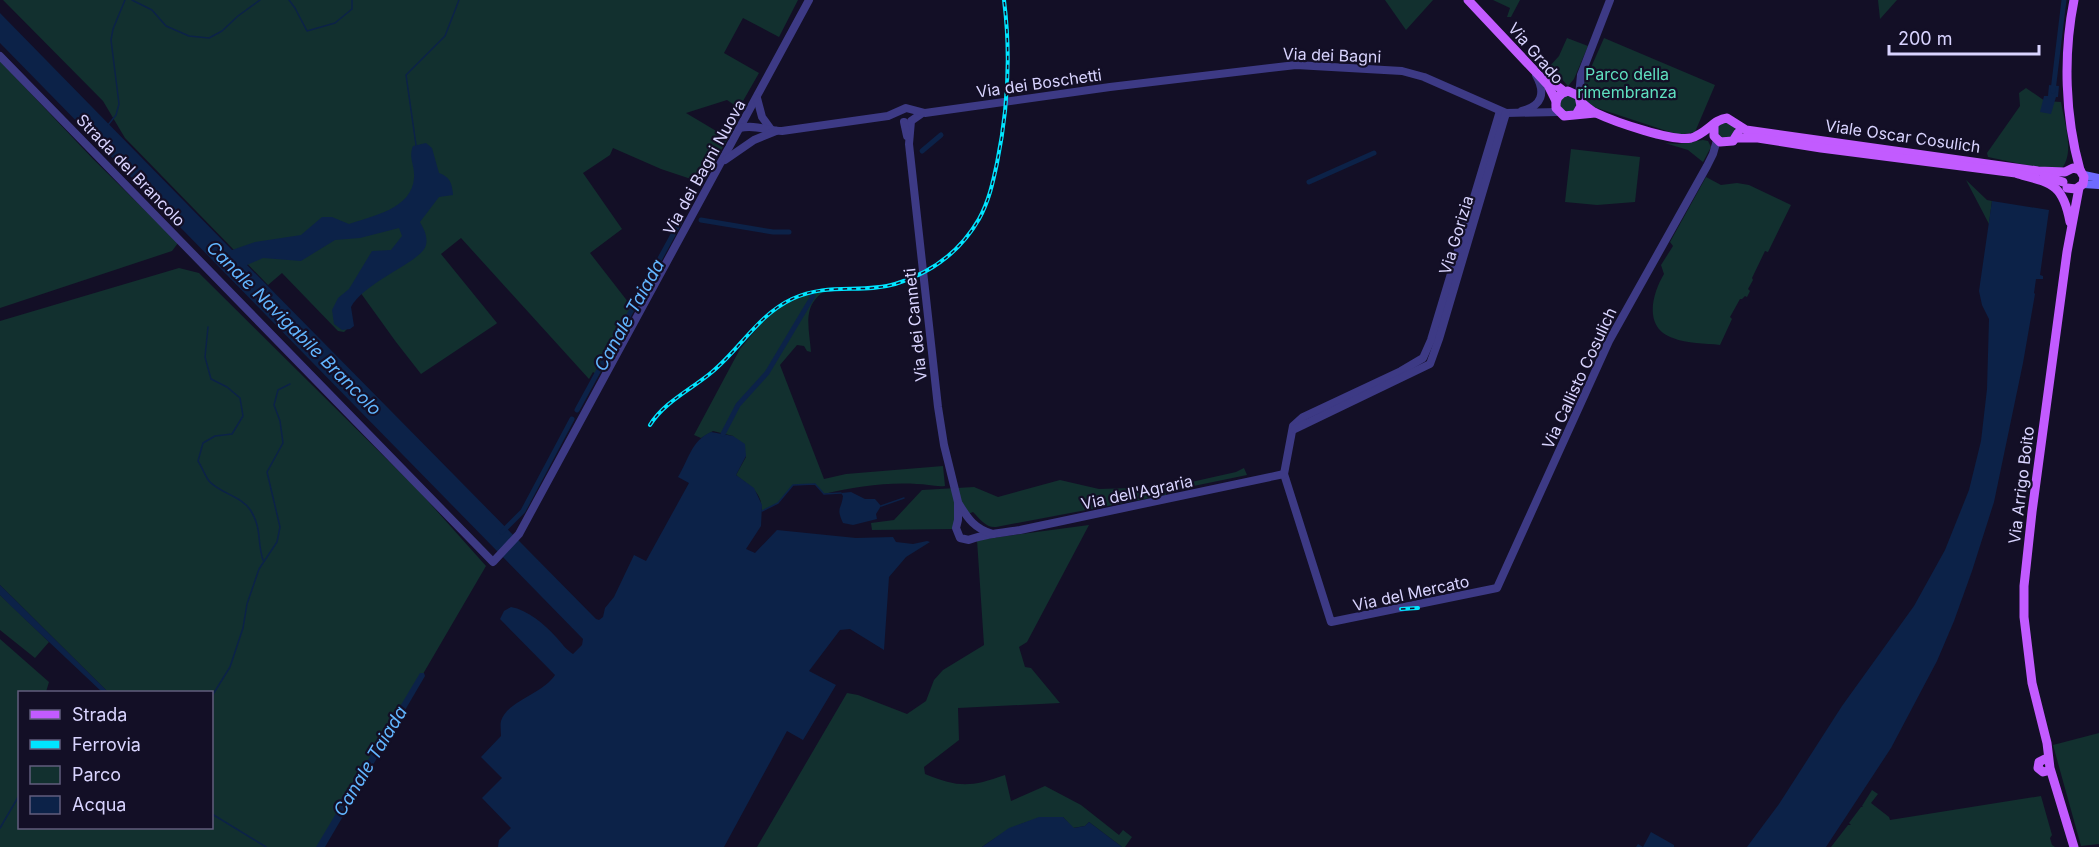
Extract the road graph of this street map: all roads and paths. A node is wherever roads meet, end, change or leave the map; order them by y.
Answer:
1 (809, 0) edge
2 (1468, 0) edge
3 (1475, 0) edge
4 (1610, 0) edge
5 (2074, 0) edge
6 (0, 56) edge
7 (1533, 69) junction
8 (1581, 75) junction
9 (1157, 81) joint
10 (1567, 91) junction
11 (757, 98) junction
12 (1580, 99) junction
13 (1556, 106) junction
14 (1507, 112) junction
15 (1577, 113) junction
16 (1595, 113) junction
17 (907, 117) junction
18 (1714, 125) junction
19 (1737, 125) junction
20 (740, 128) junction
21 (773, 129) junction
22 (1700, 135) junction
23 (1736, 138) junction
24 (754, 140) junction
25 (1718, 140) junction
26 (2074, 148) junction
27 (722, 163) junction
28 (2018, 174) junction
29 (2066, 178) junction
30 (2099, 178) edge
31 (2081, 179) junction
32 (2099, 185) edge
33 (2071, 225) junction
34 (1292, 433) junction
35 (1284, 474) junction
36 (958, 502) junction
37 (971, 522) junction
38 (958, 523) junction
39 (994, 534) junction
40 (974, 537) junction
41 (496, 559) joint
42 (1497, 588) joint
43 (2074, 847) edge

1 - 11 street, Via dei Bagni Nuova
2 - 7 main road, Via Grado
3 - 10 main road, Via Grado
4 - 8 street
5 - 26 main road
6 - 41 street, Strada del Brancolo
7 - 13 main road, Via Grado
7 - 14 street
8 - 10 street
8 - 12 street
9 - 14 street, Via dei Bagni
9 - 17 street, Via dei Boschetti
10 - 12 main road
10 - 13 main road
11 - 20 street, Via dei Bagni Nuova
11 - 21 street
12 - 15 main road
12 - 16 main road
13 - 14 street
13 - 15 main road
14 - 34 street, Via Gorizia
14 - 34 street, Via Gorizia
15 - 16 main road
16 - 22 main road
17 - 21 street, Via dei Boschetti
17 - 36 street, Via dei Canneti
18 - 19 main road
18 - 22 main road
18 - 25 main road
19 - 23 main road
19 - 29 main road, Viale Oscar Cosulich
20 - 21 street, Via dei Boschetti
20 - 24 street
20 - 27 street, Via dei Bagni Nuova
21 - 24 street, Via dei Boschetti
22 - 25 main road
23 - 25 main road, Via Callisto Cosulich
23 - 28 main road, Viale Oscar Cosulich
24 - 27 street, Via dei Boschetti
25 - 42 street, Via Callisto Cosulich
26 - 29 main road
26 - 31 main road
27 - 41 street, Via dei Bagni Nuova
28 - 29 main road, Viale Oscar Cosulich
28 - 33 main road
29 - 31 main road
29 - 31 main road
29 - 33 main road, Via Arrigo Boito
30 - 31 main road
31 - 32 main road
31 - 33 main road, Via Arrigo Boito
33 - 43 main road, Via Arrigo Boito
34 - 35 street
35 - 39 street, Via dell'Agraria
35 - 42 street, Via del Mercato
36 - 37 street, Via dei Canneti
36 - 38 street, Via dei Canneti
37 - 38 street
37 - 39 street
37 - 40 street
38 - 40 street
39 - 40 street, Via dell'Agraria

